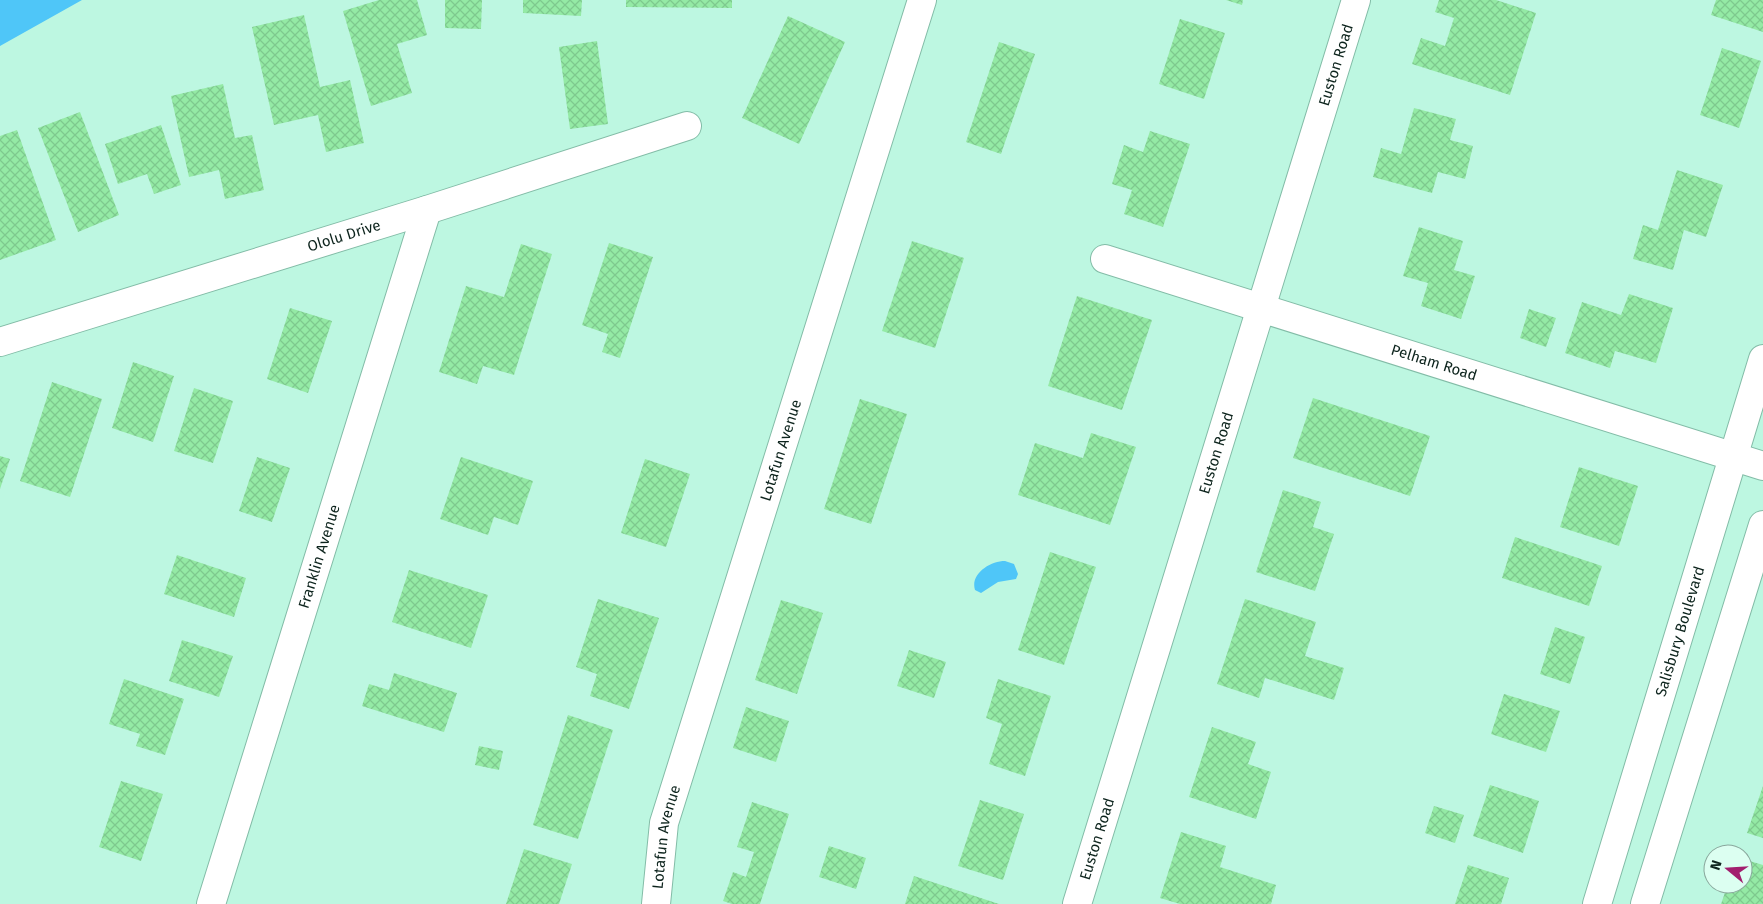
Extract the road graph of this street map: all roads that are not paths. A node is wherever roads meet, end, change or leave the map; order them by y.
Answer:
1 (922, 0) edge
2 (1356, 0) edge
3 (687, 126) dead end
4 (427, 210) junction
5 (1105, 259) dead end
6 (1263, 308) junction
7 (0, 342) edge
8 (1763, 359) edge
9 (1733, 456) junction
10 (1763, 466) edge
11 (1763, 525) edge
12 (210, 904) edge
13 (656, 904) edge
14 (1077, 904) edge
15 (1597, 904) edge
16 (1645, 904) edge

1 - 13 street, Lotafun Avenue
2 - 6 street, Euston Road
3 - 4 street, Ololu Drive
4 - 7 street, Ololu Drive
4 - 12 street, Franklin Avenue
5 - 6 street, Pelham Road
6 - 9 street, Pelham Road
6 - 14 street, Euston Road
8 - 9 street, Salisbury Boulevard
9 - 10 street, Pelham Road
9 - 15 street, Salisbury Boulevard
11 - 16 street

